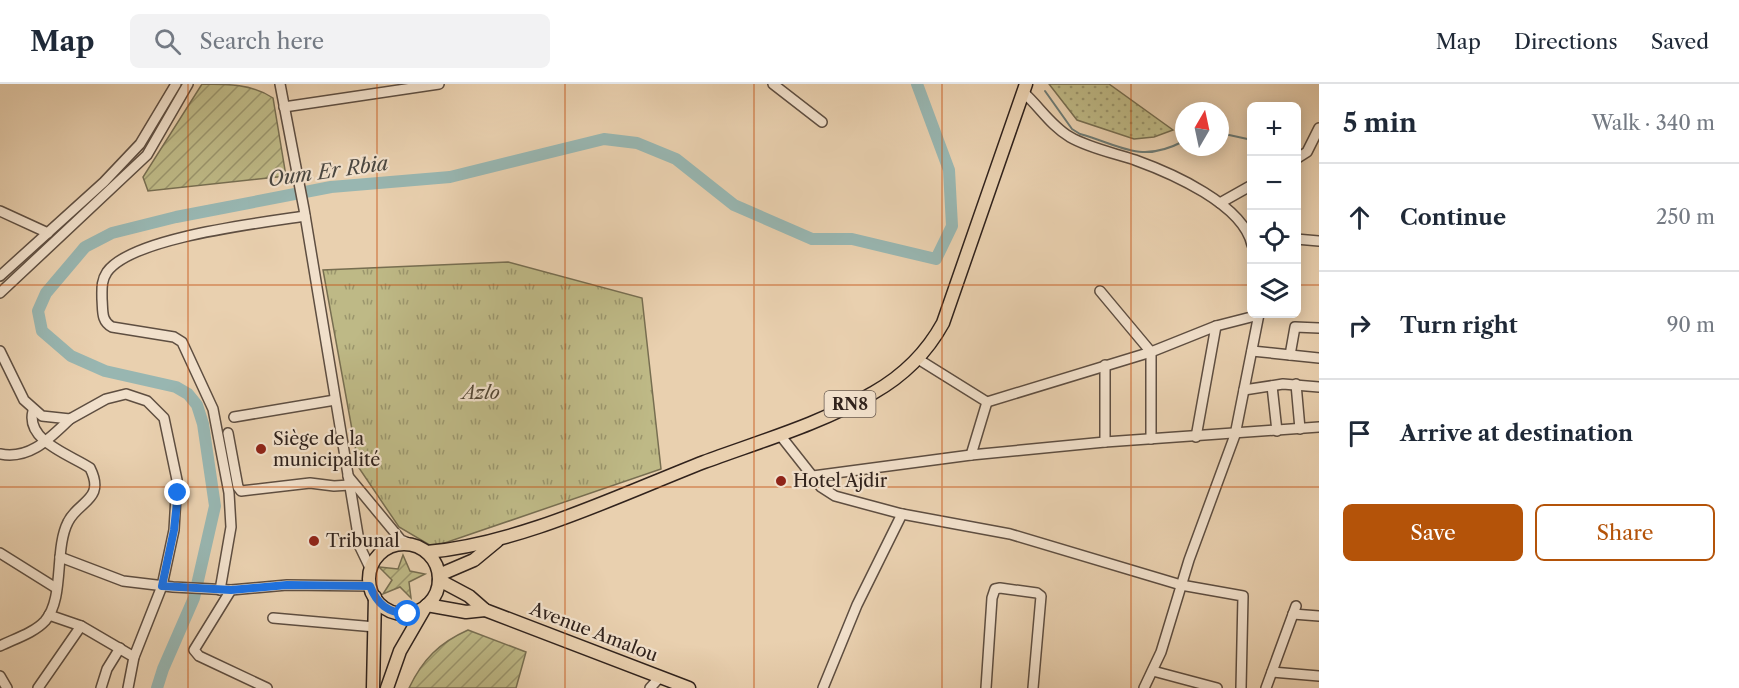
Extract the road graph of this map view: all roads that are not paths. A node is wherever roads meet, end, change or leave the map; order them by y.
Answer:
1 (176, 84) edge
2 (188, 84) edge
3 (280, 84) edge
4 (439, 84) edge
5 (773, 84) edge
6 (1025, 88) edge
7 (284, 107) junction
8 (822, 122) dead end
9 (1319, 128) edge
10 (1301, 156) edge
11 (1247, 187) edge
12 (1220, 203) junction
13 (0, 211) edge
14 (304, 213) junction
15 (48, 233) junction
16 (1247, 233) edge
17 (1301, 239) edge
18 (1319, 241) edge
19 (2, 271) edge
20 (1100, 291) dead end
21 (0, 292) edge
22 (1247, 317) edge
23 (1258, 318) edge
24 (1216, 326) junction
25 (1319, 328) edge
26 (0, 351) edge
27 (1151, 351) junction
28 (1252, 351) junction
29 (1290, 355) junction
30 (1319, 358) edge
31 (918, 359) junction
32 (1105, 365) junction
33 (1296, 384) junction
34 (1272, 386) junction
35 (1319, 387) edge
36 (1244, 390) junction
37 (334, 400) junction
38 (987, 402) junction
39 (33, 411) junction
40 (234, 417) dead end
41 (70, 419) junction
42 (1319, 427) edge
43 (1300, 429) junction
44 (1276, 431) junction
45 (228, 433) dead end
46 (780, 435) junction
47 (1235, 435) junction
48 (1196, 437) junction
49 (1151, 439) junction
50 (46, 441) junction
51 (1105, 442) junction
52 (0, 454) edge
53 (972, 455) junction
54 (347, 474) junction
55 (813, 476) junction
56 (350, 485) junction
57 (902, 514) junction
58 (497, 541) junction
59 (413, 545) junction
60 (427, 552) junction
61 (0, 553) edge
62 (60, 557) junction
63 (370, 570) junction
64 (439, 578) junction
65 (1181, 585) junction
66 (162, 586) junction
67 (56, 588) junction
68 (218, 590) junction
69 (231, 590) junction
70 (372, 591) junction
71 (427, 606) junction
72 (485, 610) junction
73 (49, 615) junction
74 (1319, 616) edge
75 (273, 618) dead end
76 (81, 626) junction
77 (375, 627) junction
78 (0, 646) edge
79 (120, 648) junction
80 (134, 657) junction
81 (1153, 671) junction
82 (1272, 672) junction
83 (0, 676) edge
84 (660, 676) junction
85 (1319, 676) edge
86 (7, 688) edge
87 (38, 688) edge
88 (100, 688) edge
89 (128, 688) edge
90 (267, 688) edge
91 (374, 688) edge
92 (387, 688) edge
93 (650, 688) edge
94 (689, 688) edge
95 (823, 688) edge
96 (986, 688) edge
97 (1034, 688) edge
98 (1144, 688) edge
99 (1216, 688) edge
100 (1241, 688) edge
101 (1266, 688) edge

1 - 15 street
2 - 21 street
3 - 7 street
4 - 7 street
5 - 8 street
6 - 12 street
6 - 31 main road, RN8
7 - 14 street
9 - 10 street
11 - 12 street
12 - 16 street
13 - 15 street
14 - 37 street
14 - 68 street
15 - 19 street
17 - 18 street
20 - 27 street
22 - 24 street
23 - 28 street
24 - 27 street
24 - 48 street
25 - 29 street
26 - 39 street
27 - 32 street
27 - 49 street
28 - 29 street
28 - 36 street
29 - 30 street
31 - 38 street
31 - 46 main road, RN8
32 - 38 street
32 - 51 street
33 - 34 street
33 - 35 street
33 - 43 street
34 - 36 street
34 - 44 street
36 - 47 street
37 - 40 street
37 - 54 street
38 - 53 street
39 - 41 street
39 - 50 street
41 - 50 street
41 - 66 street
42 - 43 street
43 - 44 street
44 - 47 street
45 - 56 street
46 - 55 street
46 - 58 main road, RN8
47 - 48 street
47 - 65 street
48 - 49 street
49 - 51 street
50 - 52 street
50 - 62 street
51 - 53 street
53 - 55 street
54 - 56 street
54 - 59 street
55 - 57 street
56 - 63 street
57 - 65 street
57 - 95 street
58 - 60 main road, RN8
58 - 64 main road, RN8
59 - 60 main road
59 - 63 main road
60 - 64 main road
61 - 67 street
62 - 66 street
62 - 67 street
63 - 70 main road
64 - 71 main road
64 - 72 main road
65 - 81 street
65 - 100 street
66 - 68 street
66 - 80 street
67 - 73 street
68 - 69 street
69 - 70 street
69 - 90 street
70 - 71 main road
70 - 77 main road
71 - 72 main road
71 - 92 main road
72 - 84 main road, Avenue Amalou
73 - 76 street
73 - 78 street
74 - 82 street
75 - 77 street
76 - 79 street
76 - 87 street
77 - 91 main road
79 - 80 street
79 - 88 street
80 - 89 street
81 - 98 street
81 - 99 street
82 - 85 street
82 - 101 street
83 - 86 street
84 - 93 street
84 - 94 main road, Avenue Amalou
96 - 97 street

